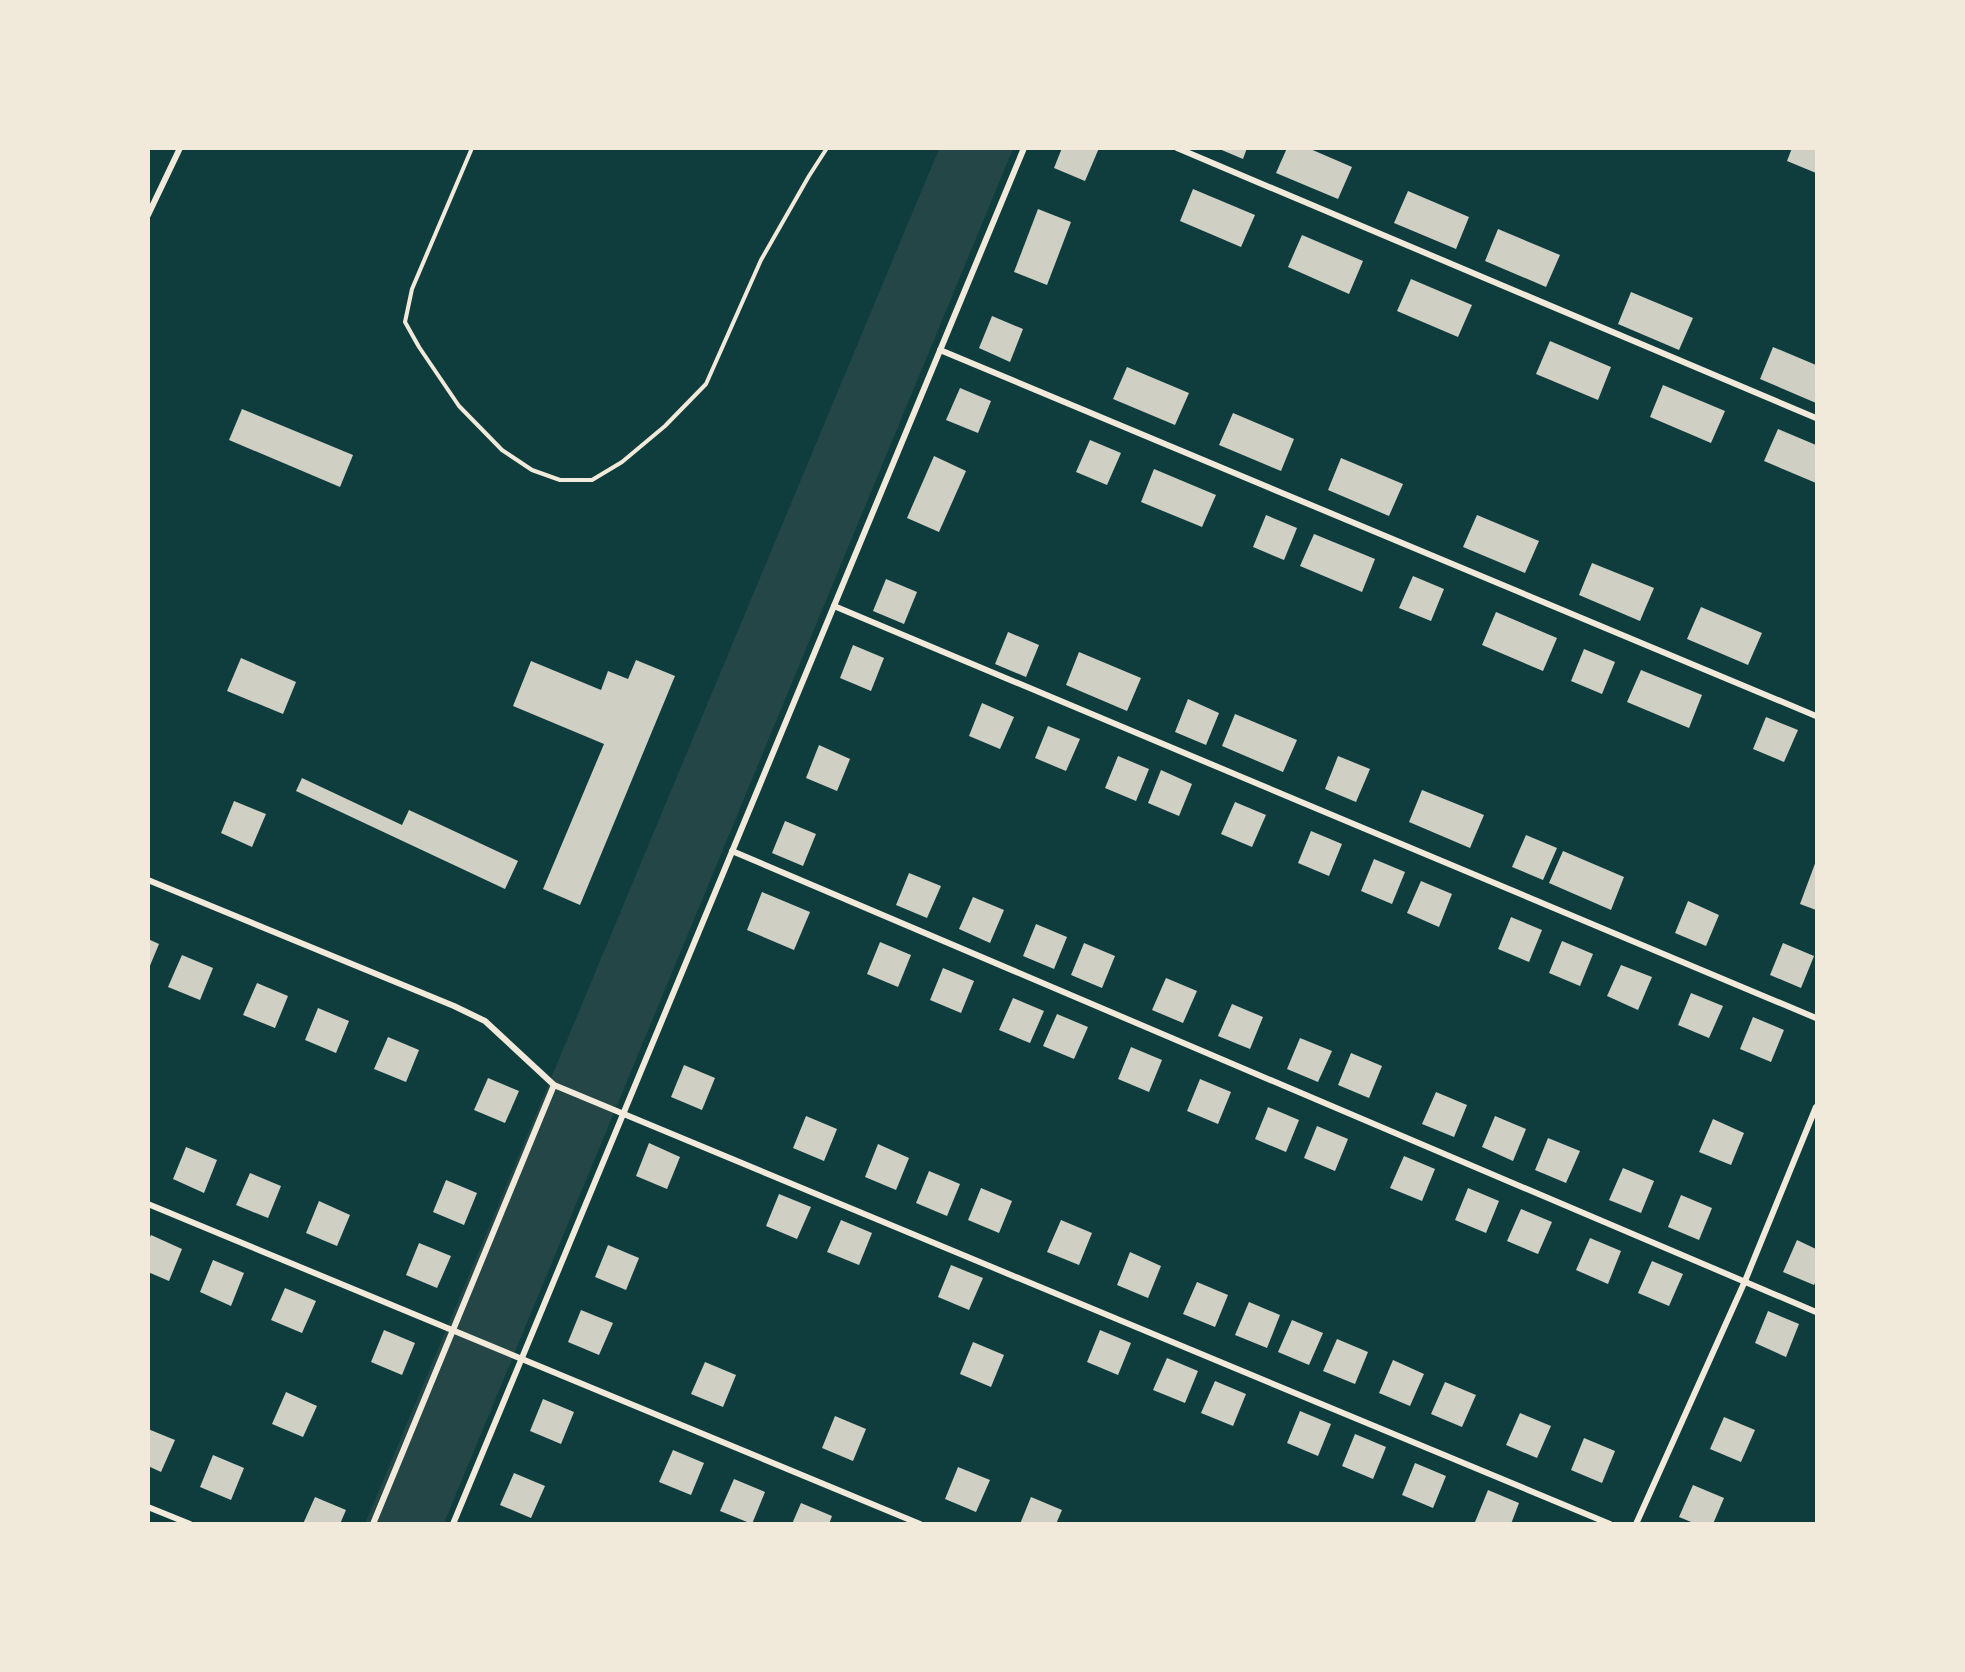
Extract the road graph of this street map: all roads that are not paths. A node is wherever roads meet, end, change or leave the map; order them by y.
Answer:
1 (180, 148) edge
2 (1024, 148) edge
3 (1177, 148) edge
4 (148, 215) edge
5 (940, 350) junction
6 (1816, 418) edge
7 (834, 606) junction
8 (1816, 716) edge
9 (732, 851) junction
10 (148, 880) edge
11 (1816, 1017) edge
12 (554, 1085) junction
13 (1816, 1107) edge
14 (624, 1113) junction
15 (148, 1204) edge
16 (1745, 1281) junction
17 (1816, 1312) edge
18 (453, 1331) junction
19 (522, 1358) junction
20 (148, 1507) edge
21 (190, 1524) edge
22 (373, 1524) edge
23 (453, 1524) edge
24 (920, 1524) edge
25 (1610, 1524) edge
26 (1636, 1524) edge

1 - 4 street
2 - 5 street
3 - 6 street
5 - 7 street
5 - 8 street
7 - 9 street
7 - 11 street
9 - 14 street
9 - 16 street
10 - 12 street
12 - 14 street
12 - 18 street
13 - 16 street
14 - 19 street
14 - 25 street
15 - 18 street
16 - 17 street
16 - 26 street
18 - 19 street
18 - 22 street
19 - 23 street
19 - 24 street
20 - 21 street

